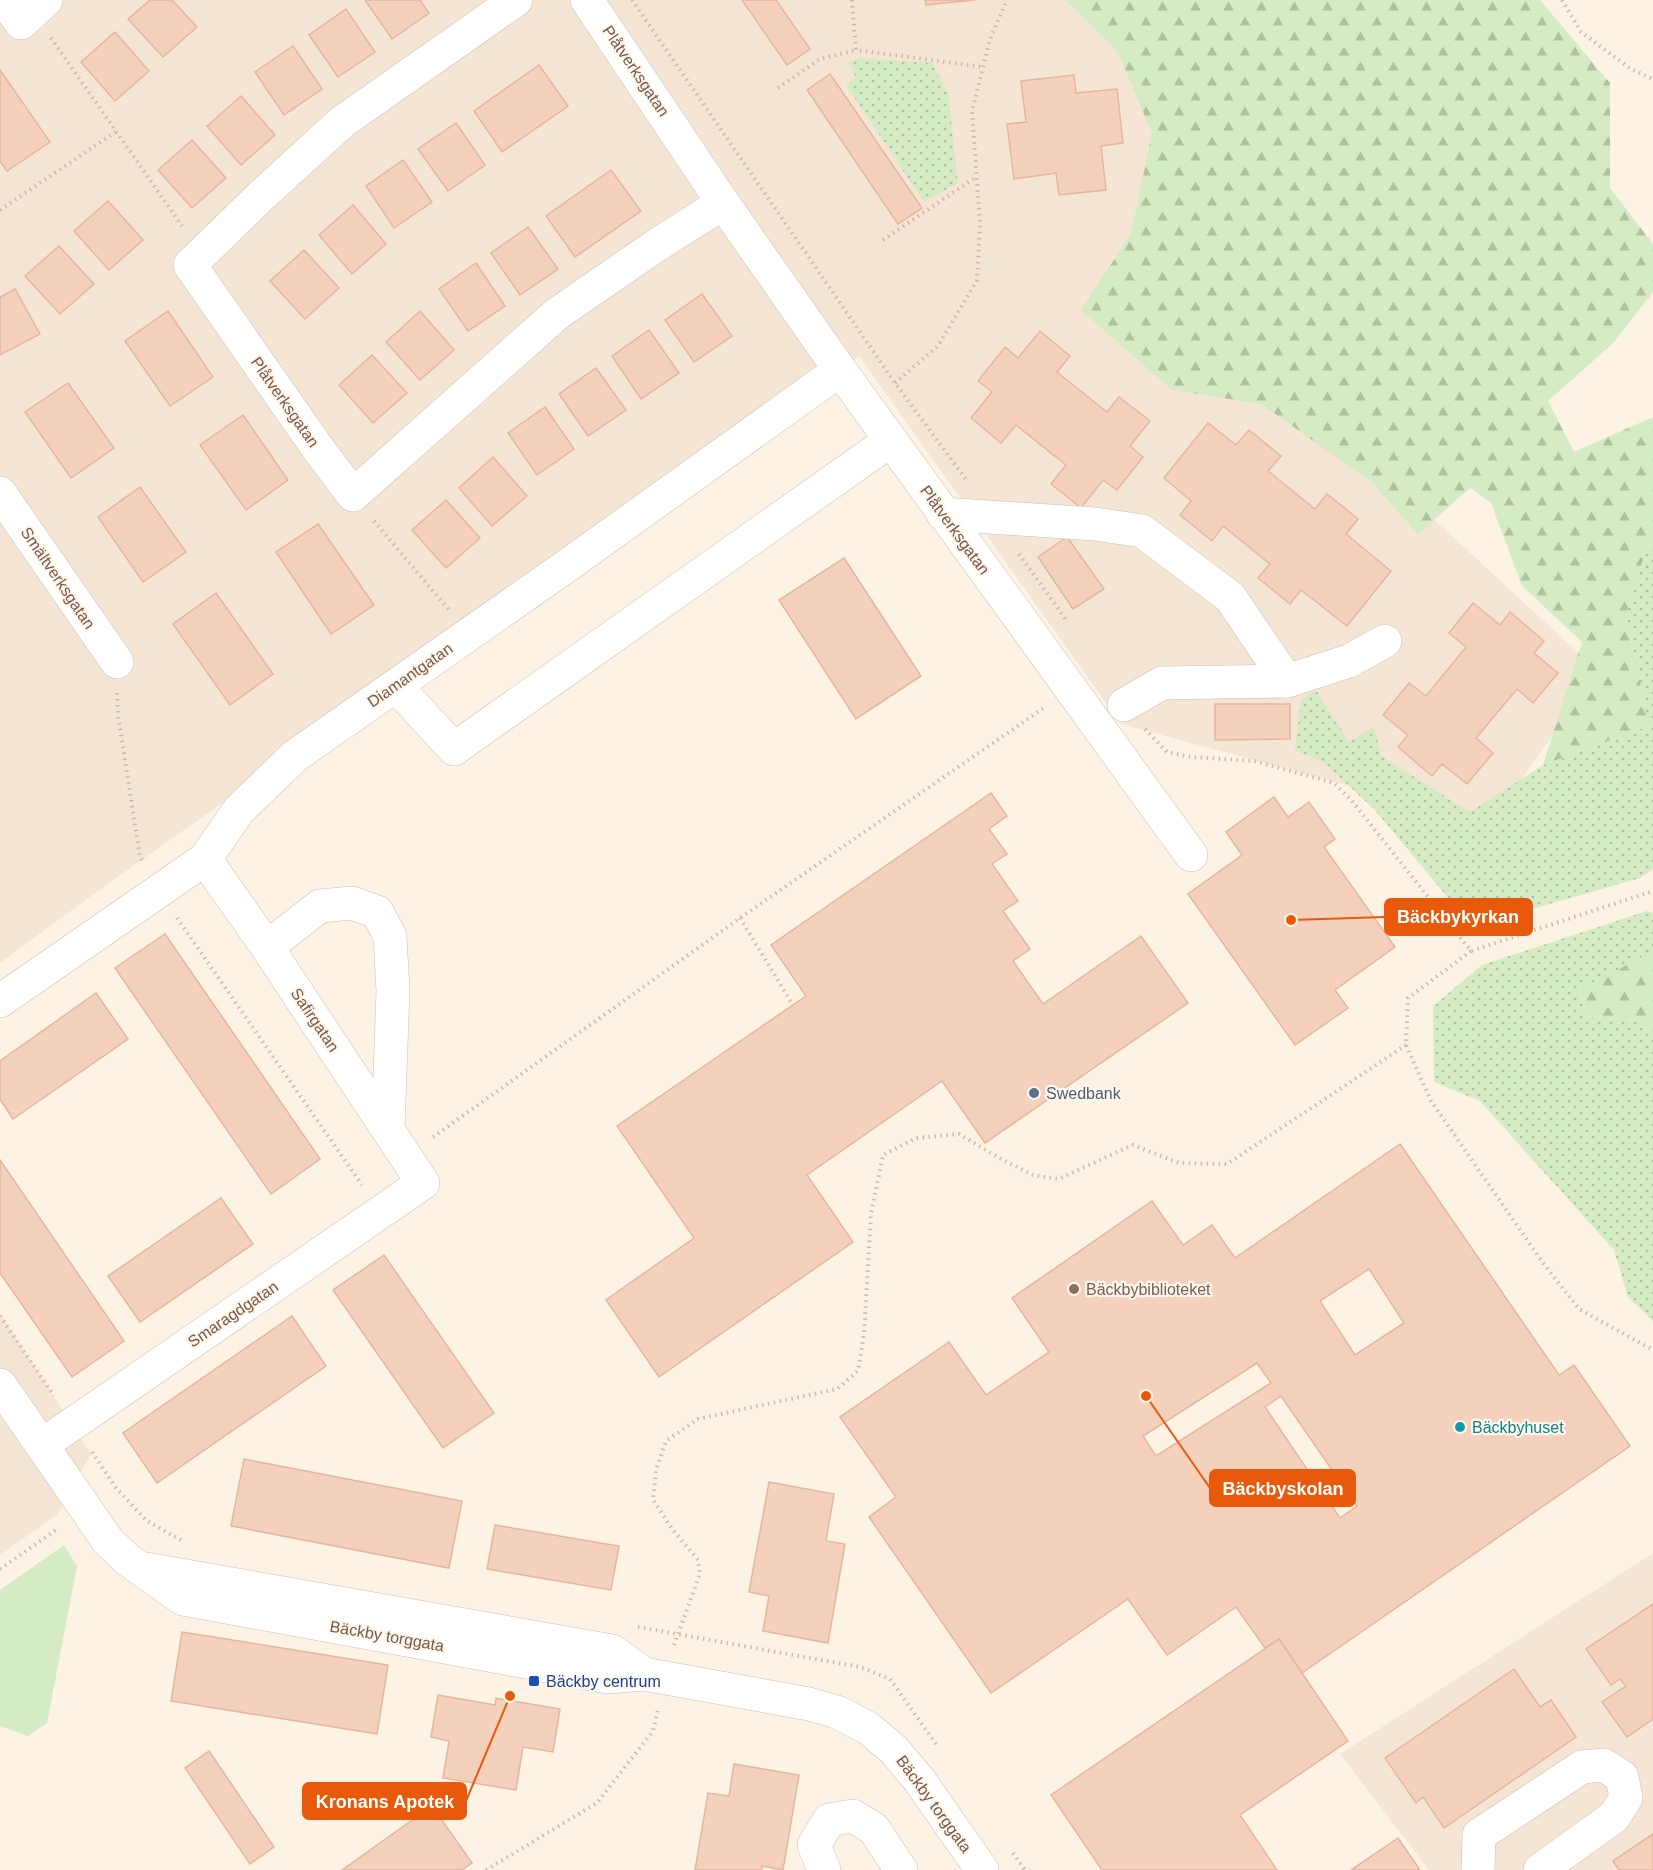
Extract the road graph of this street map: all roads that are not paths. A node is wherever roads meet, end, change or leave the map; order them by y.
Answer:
1 (516, 0) edge
2 (587, 0) edge
3 (723, 203) junction
4 (840, 370) junction
5 (891, 440) junction
6 (0, 493) edge
7 (943, 514) junction
8 (1385, 641) dead end
9 (117, 662) road end
10 (1287, 681) junction
11 (396, 686) junction
12 (1124, 705) road end
13 (1191, 855) dead end
14 (205, 859) junction
15 (267, 947) junction
16 (0, 1001) edge
17 (388, 1129) junction
18 (423, 1183) joint
19 (0, 1385) edge
20 (42, 1444) junction
21 (824, 1870) edge
22 (902, 1870) edge
23 (982, 1870) edge
24 (1478, 1870) edge
25 (1540, 1870) edge

1 - 3 street, Plåtverksgatan
2 - 3 street, Plåtverksgatan
3 - 4 street, Plåtverksgatan
4 - 5 street, Plåtverksgatan
4 - 11 street, Diamantgatan
5 - 7 street, Plåtverksgatan
5 - 11 street
6 - 9 street, Smältverksgatan
7 - 10 street
7 - 13 street, Plåtverksgatan
8 - 10 street
10 - 12 street
11 - 14 street, Diamantgatan
14 - 15 street, Safirgatan
14 - 16 street, Diamantgatan
15 - 17 street, Safirgatan
15 - 17 street
17 - 18 street, Safirgatan
18 - 20 street, Smaragdgatan
19 - 20 street
20 - 23 street, Bäckby torggata
21 - 22 street
24 - 25 street

